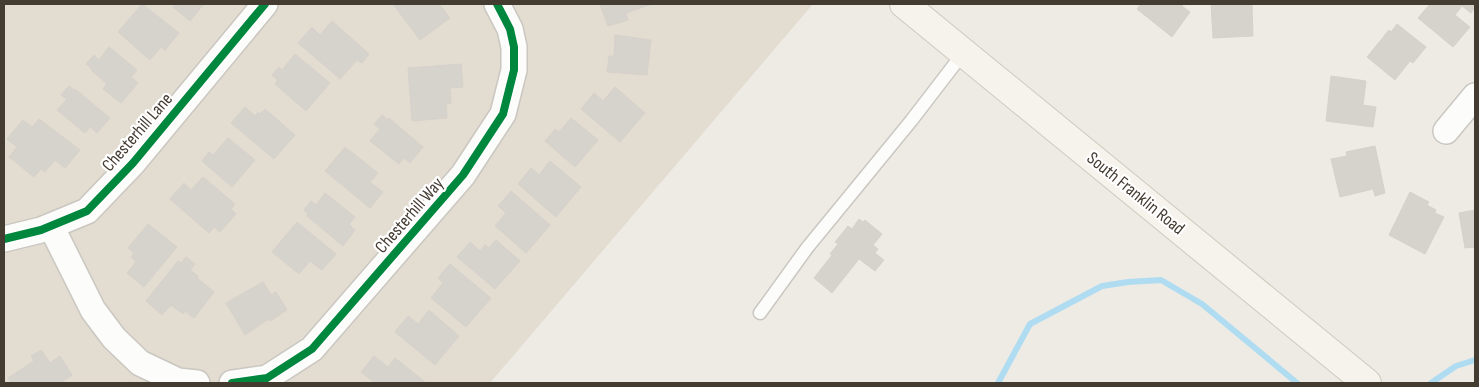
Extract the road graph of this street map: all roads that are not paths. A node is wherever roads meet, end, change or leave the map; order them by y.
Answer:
1 (265, 4) edge
2 (497, 4) edge
3 (904, 4) edge
4 (964, 52) junction
5 (1475, 96) edge
6 (1446, 132) dead end
7 (51, 226) junction
8 (4, 239) edge
9 (760, 313) dead end
10 (197, 383) edge
11 (232, 383) edge
12 (1367, 383) edge

1 - 7 street, Chesterhill Lane
2 - 11 street, Chesterhill Way
3 - 4 main road, South Franklin Road
4 - 9 lane
4 - 12 main road, South Franklin Road
5 - 6 street
7 - 8 street, Chesterhill Lane
7 - 10 street

